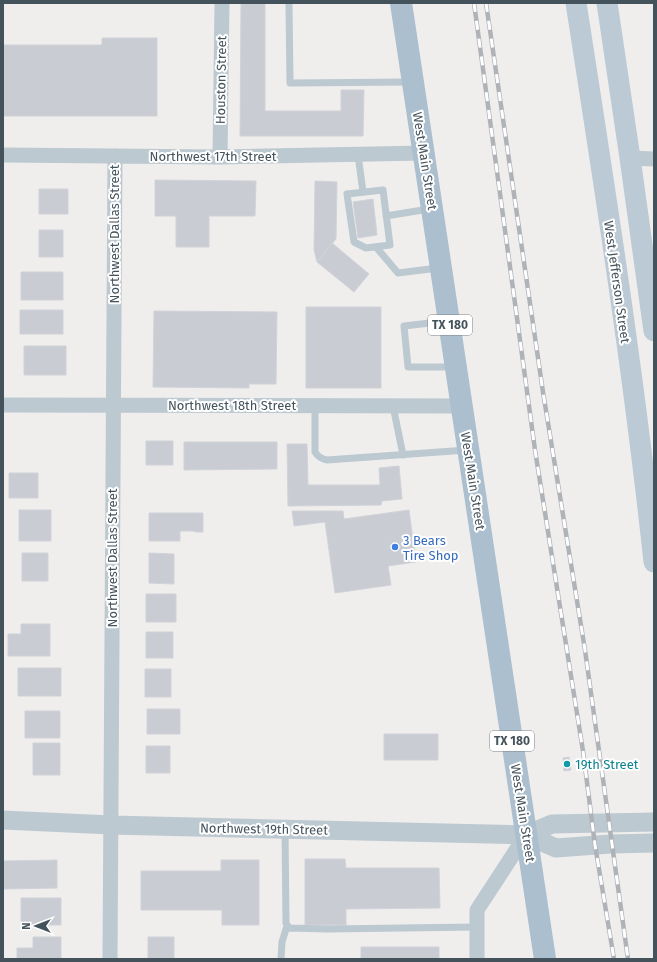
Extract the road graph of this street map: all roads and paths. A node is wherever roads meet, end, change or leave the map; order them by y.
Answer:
1 (222, 3) edge
2 (289, 3) edge
3 (401, 3) edge
4 (576, 3) edge
5 (607, 3) edge
6 (413, 82) junction
7 (424, 153) junction
8 (3, 155) edge
9 (358, 155) junction
10 (115, 156) junction
11 (220, 157) junction
12 (630, 158) junction
13 (654, 158) edge
14 (362, 192) junction
15 (432, 209) junction
16 (386, 216) junction
17 (376, 247) junction
18 (441, 268) junction
19 (449, 321) junction
20 (654, 331) edge
21 (456, 367) junction
22 (3, 405) edge
23 (113, 405) junction
24 (315, 406) junction
25 (393, 406) junction
26 (462, 406) junction
27 (468, 450) junction
28 (404, 455) junction
29 (654, 562) edge
30 (3, 820) edge
31 (654, 822) edge
32 (111, 825) junction
33 (285, 830) junction
34 (526, 835) junction
35 (654, 843) edge
36 (287, 926) junction
37 (477, 927) junction
38 (110, 959) edge
39 (281, 959) edge
40 (477, 959) edge
41 (545, 959) edge

1 - 11 street, Houston Street
2 - 6 lane
3 - 6 main road, West Main Street / TX 180
4 - 29 main road, West Jefferson Street
5 - 12 main road
6 - 7 main road, West Main Street / TX 180
7 - 9 street, Northwest 17th Street
7 - 15 main road, West Main Street / TX 180
8 - 10 street, Northwest 17th Street
9 - 11 street, Northwest 17th Street
9 - 14 lane
10 - 11 street, Northwest 17th Street
10 - 23 street, Northwest Dallas Street
12 - 13 street
12 - 20 main road
14 - 16 lane
14 - 17 lane
15 - 16 lane
15 - 18 main road, West Main Street / TX 180
16 - 17 lane
17 - 18 lane
18 - 19 main road, West Main Street / TX 180
19 - 21 main road, West Main Street / TX 180
19 - 21 lane
21 - 26 main road, West Main Street / TX 180
22 - 23 street, Northwest 18th Street
23 - 24 street, Northwest 18th Street
23 - 32 street, Northwest Dallas Street
24 - 25 street, Northwest 18th Street
24 - 28 lane
25 - 26 street, Northwest 18th Street
25 - 28 lane
26 - 27 main road, West Main Street / TX 180
27 - 28 lane
27 - 34 main road, West Main Street / TX 180
30 - 32 street, Northwest 19th Street
31 - 34 street
32 - 33 street, Northwest 19th Street
32 - 38 street, Northwest Dallas Street
33 - 34 street, Northwest 19th Street
33 - 36 lane
34 - 35 street
34 - 37 street
34 - 41 main road, West Main Street / TX 180
36 - 37 lane
36 - 39 lane
37 - 40 street

